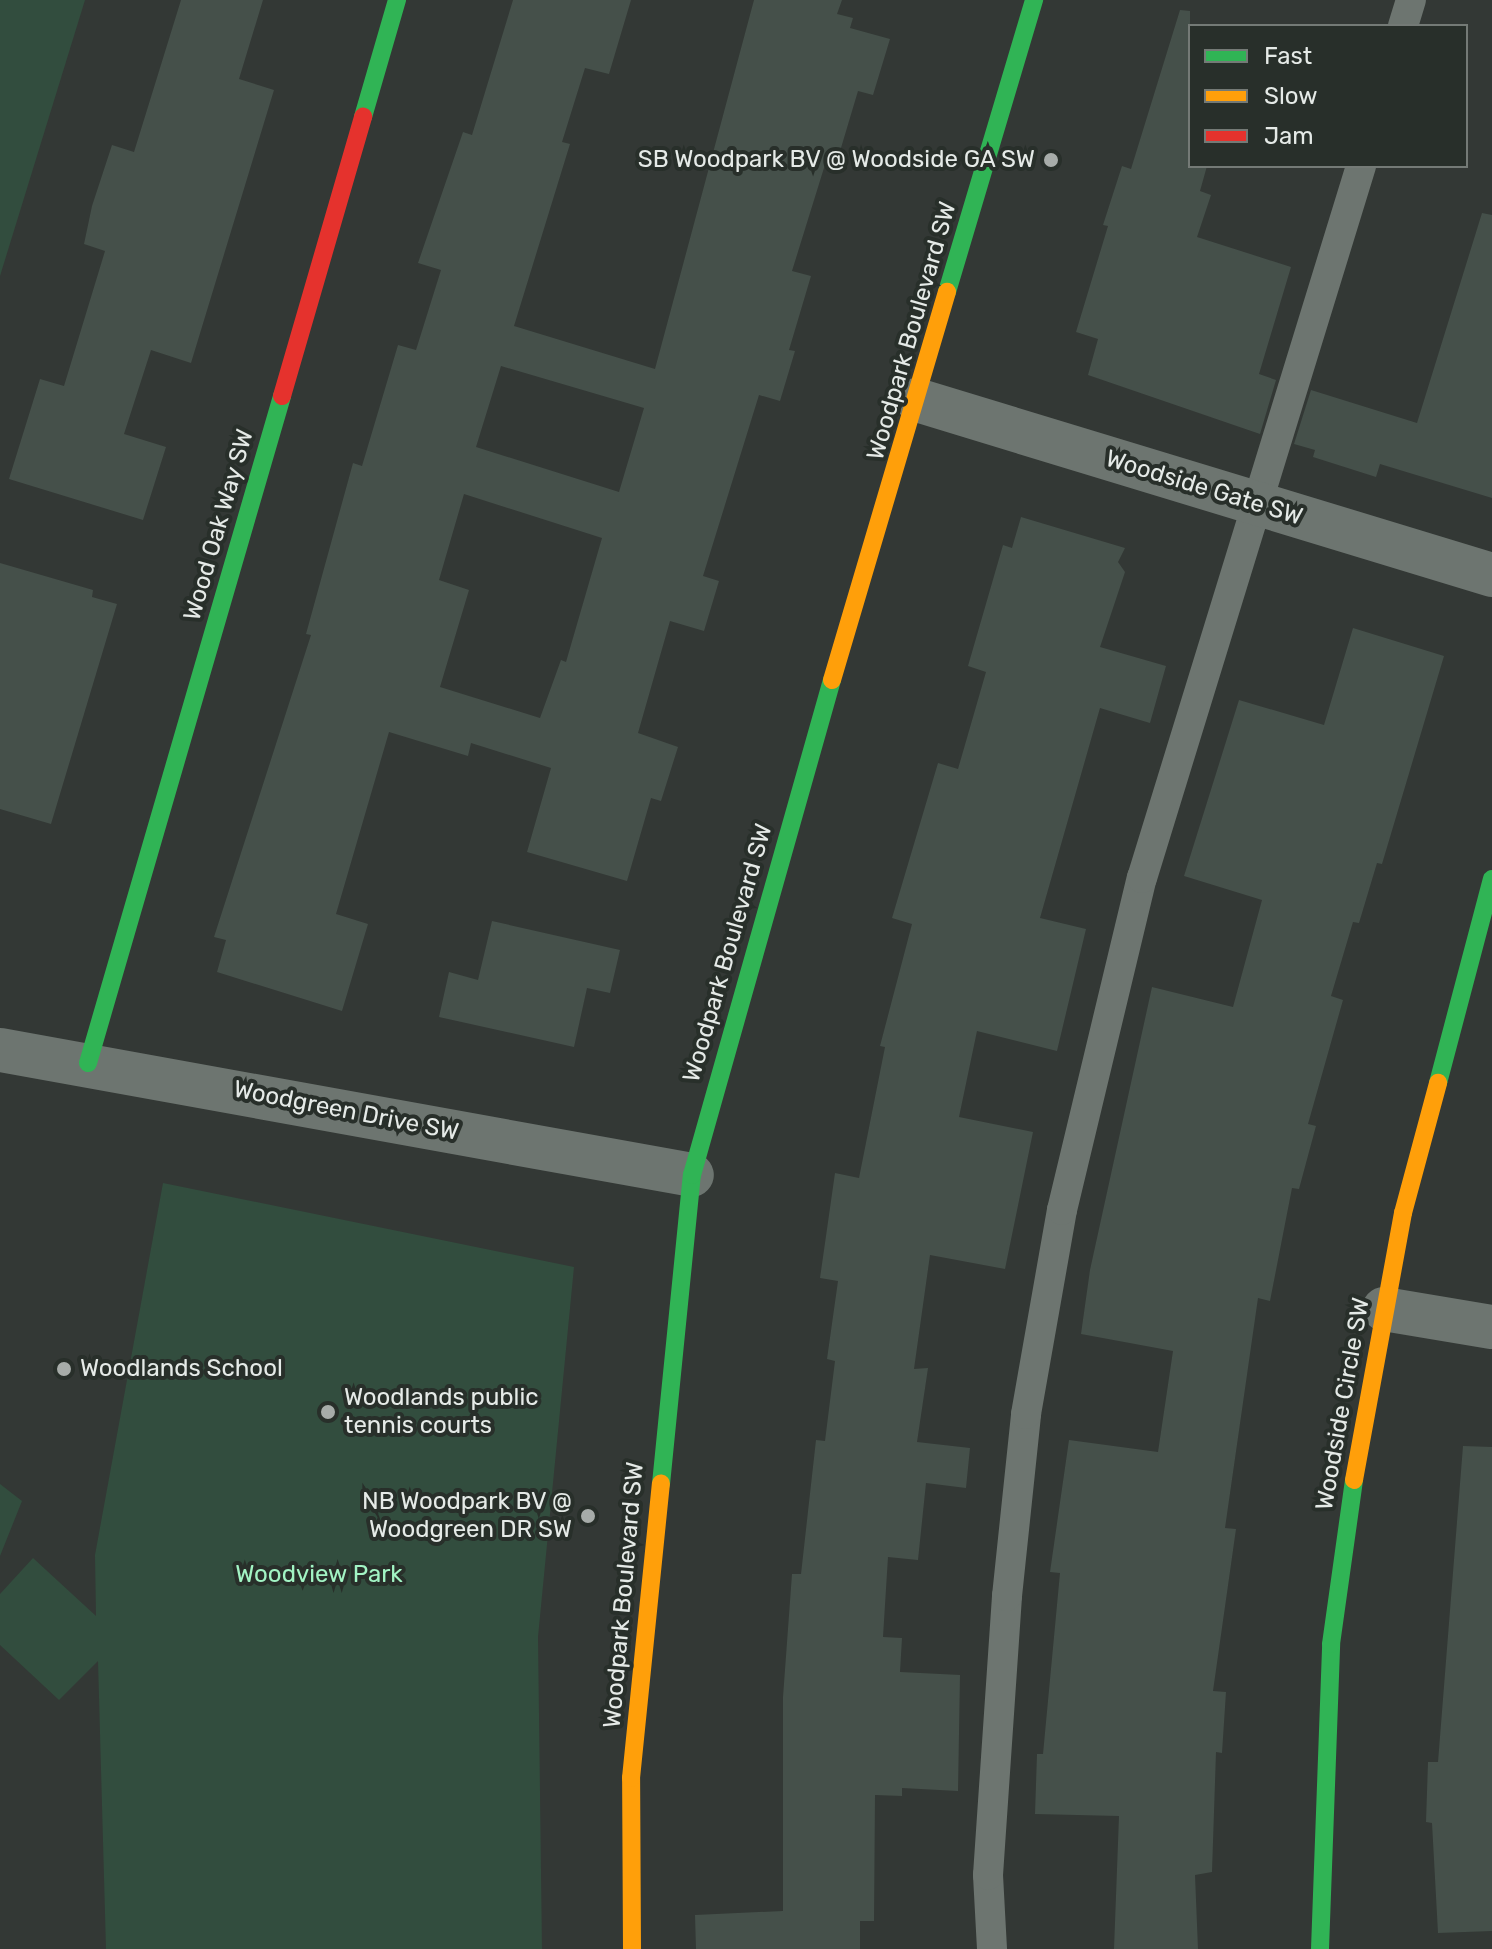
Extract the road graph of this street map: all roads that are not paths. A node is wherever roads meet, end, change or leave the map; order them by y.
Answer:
1 (397, 0) edge
2 (1034, 0) edge
3 (1411, 0) edge
4 (1404, 24) edge
5 (1360, 168) edge
6 (917, 400) junction
7 (1261, 505) junction
8 (1492, 575) edge
9 (1492, 879) edge
10 (0, 1050) edge
11 (88, 1063) junction
12 (692, 1175) junction
13 (1384, 1309) junction
14 (1492, 1327) edge
15 (632, 1949) edge
16 (992, 1949) edge
17 (1320, 1949) edge

1 - 11 street, Wood Oak Way SW
2 - 6 street, Woodpark Boulevard SW
3 - 4 lane
5 - 7 lane
6 - 7 street, Woodside Gate SW
6 - 12 street, Woodpark Boulevard SW
7 - 8 street, Woodside Gate SW
7 - 16 lane
9 - 13 street, Woodside Circle SW
10 - 11 street, Woodgreen Drive SW
11 - 12 street, Woodgreen Drive SW
12 - 15 street, Woodpark Boulevard SW
13 - 14 street
13 - 17 street, Woodside Circle SW

